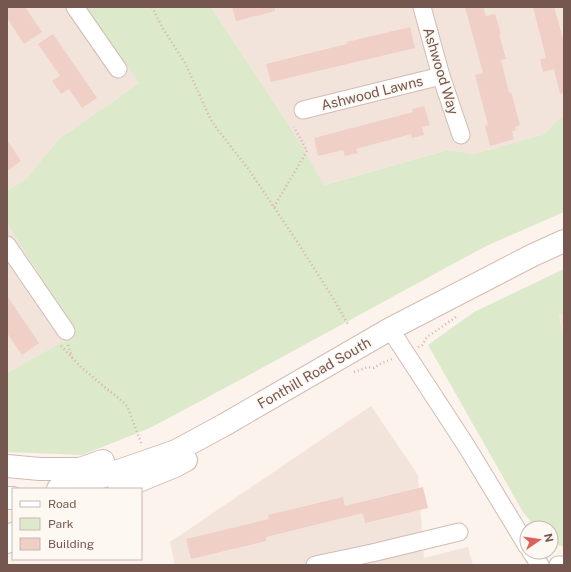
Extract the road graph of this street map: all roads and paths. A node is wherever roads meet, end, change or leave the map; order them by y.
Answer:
1 (75, 7) edge
2 (152, 7) edge
3 (422, 7) edge
4 (118, 69) dead end
5 (440, 76) junction
6 (303, 110) dead end
7 (294, 127) dead end
8 (460, 135) dead end
9 (274, 207) junction
10 (564, 241) edge
11 (7, 245) edge
12 (349, 326) dead end
13 (390, 328) junction
14 (427, 337) dead end
15 (63, 338) joint
16 (422, 345) dead end
17 (390, 360) dead end
18 (374, 368) dead end
19 (293, 384) junction
20 (224, 425) junction
21 (143, 448) junction
22 (7, 466) edge
23 (63, 488) edge
24 (121, 488) edge
25 (459, 532) dead end
26 (519, 533) edge
27 (373, 559) edge
28 (315, 565) edge
29 (558, 565) edge
30 (562, 565) edge

1 - 4 street
2 - 9 path
3 - 5 street, Ashwood Way
5 - 6 street, Ashwood Lawns
5 - 8 street, Ashwood Way
7 - 9 path
9 - 12 path
10 - 13 main road, Fonthill Road South
11 - 15 street
13 - 19 main road, Fonthill Road South
13 - 26 street
14 - 16 path
15 - 21 path
17 - 18 path
19 - 20 main road, Fonthill Road South
19 - 24 main road
20 - 21 main road
20 - 23 main road, Fonthill Road South
21 - 22 main road
25 - 27 street
27 - 28 street
29 - 30 street

